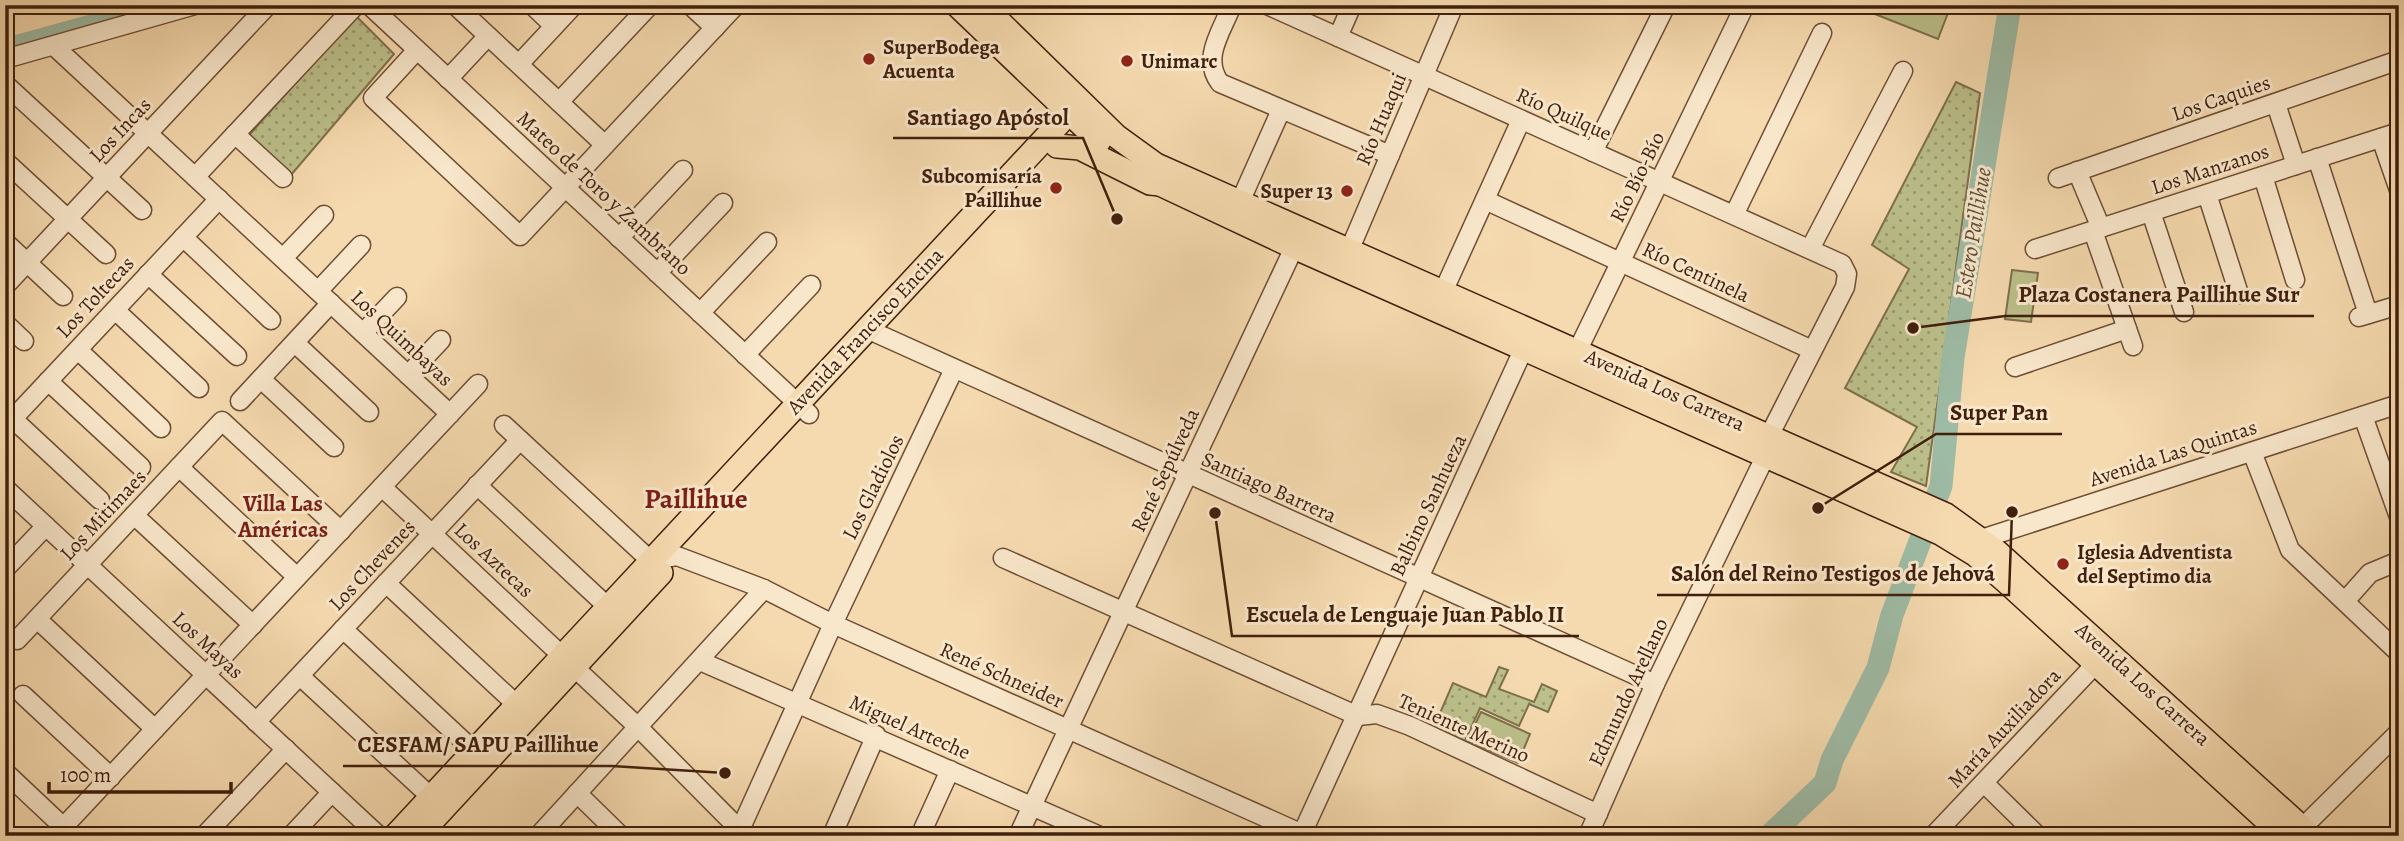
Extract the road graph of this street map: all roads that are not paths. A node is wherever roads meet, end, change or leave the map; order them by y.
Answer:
1 (195, 5) edge
2 (268, 5) edge
3 (356, 5) edge
4 (369, 5) edge
5 (455, 5) edge
6 (532, 5) edge
7 (574, 5) edge
8 (650, 5) edge
9 (690, 5) edge
10 (736, 5) edge
11 (957, 5) edge
12 (982, 5) edge
13 (1233, 5) edge
14 (1267, 5) edge
15 (1352, 5) edge
16 (1454, 5) edge
17 (1666, 5) edge
18 (1745, 5) edge
19 (554, 26) junction
20 (715, 28) junction
21 (1822, 33) dead end
22 (488, 36) junction
23 (1338, 37) junction
24 (54, 46) junction
25 (417, 50) junction
26 (5, 59) edge
27 (2399, 60) edge
28 (519, 64) junction
29 (1903, 71) dead end
30 (1424, 77) junction
31 (448, 79) junction
32 (5, 84) edge
33 (559, 102) junction
34 (2276, 104) junction
35 (1281, 110) junction
36 (1080, 112) junction
37 (1521, 120) junction
38 (2399, 132) edge
39 (148, 133) junction
40 (235, 134) junction
41 (2381, 138) junction
42 (605, 145) junction
43 (1058, 146) junction
44 (1593, 152) junction
45 (1390, 155) junction
46 (2317, 158) junction
47 (5, 161) edge
48 (2297, 165) junction
49 (683, 170) dead end
50 (2077, 171) junction
51 (2263, 176) junction
52 (195, 177) junction
53 (106, 178) junction
54 (283, 178) dead end
55 (2058, 178) dead end
56 (1661, 180) junction
57 (1161, 184) junction
58 (565, 188) junction
59 (2399, 190) edge
60 (2207, 194) junction
61 (219, 199) junction
62 (1485, 200) junction
63 (1240, 202) junction
64 (723, 203) dead end
65 (142, 211) dead end
66 (2151, 212) junction
67 (1735, 213) junction
68 (324, 215) dead end
69 (68, 219) junction
70 (2097, 230) junction
71 (183, 237) junction
72 (619, 238) junction
73 (1298, 238) junction
74 (5, 242) edge
75 (766, 242) dead end
76 (361, 245) dead end
77 (1810, 249) junction
78 (2035, 249) dead end
79 (1349, 251) junction
80 (106, 254) dead end
81 (283, 258) junction
82 (27, 262) junction
83 (1621, 262) junction
84 (1842, 264) joint
85 (657, 273) junction
86 (148, 274) junction
87 (2295, 280) dead end
88 (811, 285) dead end
89 (5, 286) edge
90 (1443, 292) junction
91 (2239, 294) dead end
92 (63, 296) dead end
93 (325, 297) junction
94 (397, 297) dead end
95 (2399, 304) edge
96 (115, 310) junction
97 (2184, 312) dead end
98 (700, 313) junction
99 (271, 320) dead end
100 (5, 323) edge
101 (874, 332) junction
102 (363, 333) junction
103 (441, 340) dead end
104 (24, 341) dead end
105 (295, 343) junction
106 (1524, 348) junction
107 (78, 350) junction
108 (1812, 350) junction
109 (745, 355) junction
110 (237, 356) dead end
111 (1573, 360) junction
112 (2015, 367) dead end
113 (954, 369) junction
114 (408, 375) junction
115 (261, 379) junction
116 (48, 381) junction
117 (478, 384) dead end
118 (199, 388) dead end
119 (240, 401) dead end
120 (2399, 404) edge
121 (803, 409) junction
122 (369, 412) dead end
123 (450, 414) junction
124 (2363, 416) junction
125 (9, 423) edge
126 (504, 425) dead end
127 (161, 428) dead end
128 (520, 440) junction
129 (1767, 446) junction
130 (334, 447) dead end
131 (2252, 452) junction
132 (141, 467) dead end
133 (179, 467) junction
134 (1187, 476) junction
135 (477, 485) junction
136 (382, 487) junction
137 (5, 488) edge
138 (100, 500) dead end
139 (134, 515) junction
140 (2399, 517) edge
141 (46, 526) junction
142 (341, 531) junction
143 (432, 534) junction
144 (1971, 542) junction
145 (677, 556) junction
146 (1003, 558) dead end
147 (651, 561) junction
148 (2399, 561) edge
149 (88, 565) junction
150 (6, 568) edge
151 (298, 577) junction
152 (1419, 578) junction
153 (386, 583) junction
154 (764, 589) junction
155 (2346, 600) junction
156 (608, 607) junction
157 (1123, 613) junction
158 (37, 619) junction
159 (832, 624) junction
160 (253, 625) junction
161 (343, 629) junction
162 (17, 640) dead end
163 (2399, 653) edge
164 (2101, 658) junction
165 (569, 661) junction
166 (700, 661) junction
167 (206, 675) junction
168 (299, 676) junction
169 (1655, 684) junction
170 (23, 695) dead end
171 (797, 704) junction
172 (517, 705) junction
173 (1358, 716) junction
174 (256, 722) junction
175 (639, 728) junction
176 (155, 729) junction
177 (1068, 730) junction
178 (2399, 732) edge
179 (876, 735) junction
180 (286, 749) junction
181 (474, 751) junction
182 (950, 771) junction
183 (5, 772) edge
184 (111, 777) junction
185 (1984, 783) junction
186 (332, 792) junction
187 (577, 793) junction
188 (431, 797) junction
189 (1032, 806) junction
190 (1598, 814) junction
191 (64, 833) edge
192 (2299, 833) edge
193 (740, 834) edge
194 (1304, 835) edge
195 (204, 836) edge
196 (291, 836) edge
197 (379, 836) edge
198 (395, 836) edge
199 (418, 836) edge
200 (538, 836) edge
201 (621, 836) edge
202 (832, 836) edge
203 (920, 836) edge
204 (1018, 836) edge
205 (1101, 836) edge
206 (1588, 836) edge
207 (1933, 836) edge
208 (2038, 836) edge

1 - 24 street
2 - 39 street, Los Incas
3 - 40 street
4 - 25 street, Mateo de Toro y Zambrano
5 - 22 street
6 - 19 street
7 - 19 street
8 - 33 street
9 - 20 street
10 - 20 street
11 - 36 main road, Avenida Los Carrera
12 - 36 main road, Avenida Los Carrera
13 - 35 street
14 - 23 street, Río Quilque
15 - 23 street
16 - 30 street, Río Huaqui
17 - 44 street
18 - 56 street, Río Bío-Bío
19 - 28 street
20 - 42 street
21 - 67 street
22 - 28 street
22 - 31 street
23 - 30 street, Río Quilque
24 - 26 street
24 - 39 street, Los Quimbayas
25 - 31 street, Mateo de Toro y Zambrano
25 - 58 street
27 - 34 street, Los Caquies
28 - 33 street
29 - 77 street
30 - 37 street, Río Quilque
30 - 45 street, Río Huaqui
31 - 58 street, Mateo de Toro y Zambrano
32 - 53 street
33 - 42 street
34 - 48 street
34 - 50 street, Los Caquies
35 - 45 street
35 - 63 street
36 - 43 main road, Avenida Francisco Encina
36 - 57 main road, Avenida Los Carrera
36 - 63 main road, Avenida Los Carrera
36 - 101 main road, Avenida Francisco Encina
37 - 44 street, Río Quilque
37 - 62 street
38 - 41 street, Los Manzanos
39 - 52 street, Los Quimbayas
39 - 53 street, Los Incas
40 - 52 street
40 - 54 street
41 - 46 street, Los Manzanos
41 - 59 street
42 - 58 street
43 - 57 main road
43 - 101 main road, Avenida Francisco Encina
44 - 56 street, Río Quilque
45 - 79 street, Río Huaqui
46 - 48 street, Los Manzanos
46 - 95 street
47 - 69 street
48 - 51 street, Los Manzanos
49 - 72 street
50 - 55 street, Los Caquies
50 - 70 street
51 - 60 street, Los Manzanos
51 - 87 street
52 - 61 street, Los Quimbayas
53 - 65 street
53 - 69 street, Los Incas
56 - 67 street, Río Quilque
56 - 83 street, Río Bío-Bío
57 - 73 main road, Avenida Los Carrera
58 - 72 street, Mateo de Toro y Zambrano
60 - 66 street, Los Manzanos
60 - 91 street
61 - 71 street, Los Toltecas
61 - 81 street, Los Quimbayas
62 - 83 street, Río Centinela
62 - 90 street
63 - 73 main road, Avenida Los Carrera
64 - 85 street
66 - 70 street, Los Manzanos
66 - 97 street
67 - 77 street, Río Quilque
68 - 81 street
69 - 80 street
69 - 82 street, Los Incas
70 - 78 street, Los Manzanos
70 - 112 street
71 - 86 street, Los Toltecas
71 - 99 street
72 - 85 street, Mateo de Toro y Zambrano
73 - 79 main road, Avenida Los Carrera
73 - 106 main road, Avenida Los Carrera
73 - 134 street, René Sepúlveda
74 - 82 street
75 - 98 street
76 - 93 street
77 - 84 street, Río Quilque
79 - 90 main road, Avenida Los Carrera
81 - 93 street, Los Quimbayas
82 - 89 street, Los Incas
82 - 92 street
83 - 108 street, Río Centinela
83 - 111 street, Río Bío-Bío
84 - 108 street, Edmundo Arellano
85 - 98 street, Mateo de Toro y Zambrano
86 - 96 street, Los Toltecas
86 - 110 street
88 - 109 street
90 - 111 main road, Avenida Los Carrera
93 - 102 street, Los Quimbayas
93 - 105 street
94 - 102 street
96 - 107 street, Los Toltecas
96 - 118 street
98 - 109 street, Mateo de Toro y Zambrano
100 - 104 street
101 - 113 street, Santiago Barrera
101 - 121 main road, Avenida Francisco Encina
102 - 114 street, Los Quimbayas
103 - 114 street
105 - 115 street
105 - 122 street
106 - 111 main road, Avenida Los Carrera
106 - 152 street, Balbino Sanhueza
107 - 116 street, Los Toltecas
107 - 127 street
108 - 129 street, Edmundo Arellano
109 - 121 street, Mateo de Toro y Zambrano
111 - 129 main road, Avenida Los Carrera
113 - 134 street, Santiago Barrera
113 - 159 street, Los Gladiolos
114 - 123 street, Los Quimbayas
115 - 119 street
115 - 130 street
116 - 125 street, Los Toltecas
116 - 132 street
117 - 123 street
120 - 124 street, Avenida Las Quintas
121 - 145 main road, Avenida Francisco Encina
121 - 147 main road, Avenida Francisco Encina
123 - 136 street, Los Quimbayas
124 - 131 street, Avenida Las Quintas
124 - 140 street
125 - 138 street
126 - 128 street
128 - 135 street, Los Chevenes
128 - 147 street
129 - 144 main road, Avenida Los Carrera
129 - 169 street, Edmundo Arellano
131 - 144 street, Avenida Las Quintas
131 - 155 street
133 - 139 street, Los Mitimaes
133 - 142 street, Los Mitimaes
133 - 151 street
134 - 152 street, Santiago Barrera
134 - 157 street, René Sepúlveda
135 - 143 street, Los Chevenes
135 - 156 street
136 - 142 street, Los Quimbayas
136 - 143 street, Los Aztecas
137 - 141 street, Los Mayas
139 - 149 street, Los Mitimaes
139 - 160 street
141 - 149 street, Los Mayas
141 - 150 street
142 - 151 street, Los Quimbayas
143 - 153 street, Los Chevenes
143 - 165 street, Los Aztecas
144 - 164 main road, Avenida Los Carrera
145 - 147 street
145 - 154 street, René Schneider
145 - 165 main road, Avenida Francisco Encina
146 - 157 street, Teniente Merino
147 - 156 main road, Avenida Francisco Encina
148 - 155 street
149 - 158 street, Los Mitimaes
149 - 167 street, Los Mayas
151 - 160 street, Los Quimbayas
152 - 169 street, Santiago Barrera
152 - 173 street, Balbino Sanhueza
153 - 161 street, Los Chevenes
153 - 172 street
154 - 159 street, René Schneider
154 - 166 street
155 - 163 street
156 - 165 main road, Avenida Francisco Encina
157 - 173 street, Teniente Merino
157 - 177 street, René Sepúlveda
158 - 162 street, Los Mitimaes
158 - 176 street
159 - 171 street, Los Gladiolos
159 - 177 street, René Schneider
160 - 167 street, Los Quimbayas
161 - 168 street, Los Chevenes
161 - 181 street
164 - 185 street, María Auxiliadora
164 - 192 main road, Avenida Los Carrera
165 - 172 main road, Avenida Francisco Encina
165 - 175 street, Los Aztecas
165 - 199 main road, Avenida Francisco Encina
166 - 171 street, Miguel Arteche
166 - 175 street
167 - 174 street, Los Mayas
167 - 176 street, Los Quimbayas
168 - 174 street, Los Chevenes
168 - 188 street
169 - 190 street, Edmundo Arellano
170 - 184 street
171 - 179 street, Miguel Arteche
171 - 193 street, Los Gladiolos
172 - 181 main road, Avenida Francisco Encina
173 - 190 street, Teniente Merino
173 - 194 street, Balbino Sanhueza
174 - 180 street, Los Mayas
175 - 187 street
175 - 193 street, Los Aztecas
176 - 184 street, Los Quimbayas
177 - 189 street, René Sepúlveda
177 - 194 street, René Schneider
178 - 192 street
179 - 182 street, Miguel Arteche
179 - 202 street
180 - 186 street, Los Mayas
180 - 195 street
181 - 188 main road, Avenida Francisco Encina
182 - 189 street, Miguel Arteche
182 - 203 street
183 - 191 street
184 - 191 street, Los Quimbayas
185 - 207 street, María Auxiliadora
185 - 208 street
186 - 196 street
186 - 197 street, Los Mayas
187 - 200 street
187 - 201 street
188 - 198 main road, Avenida Francisco Encina
189 - 204 street, René Sepúlveda
189 - 205 street, Miguel Arteche
190 - 206 street, Edmundo Arellano

